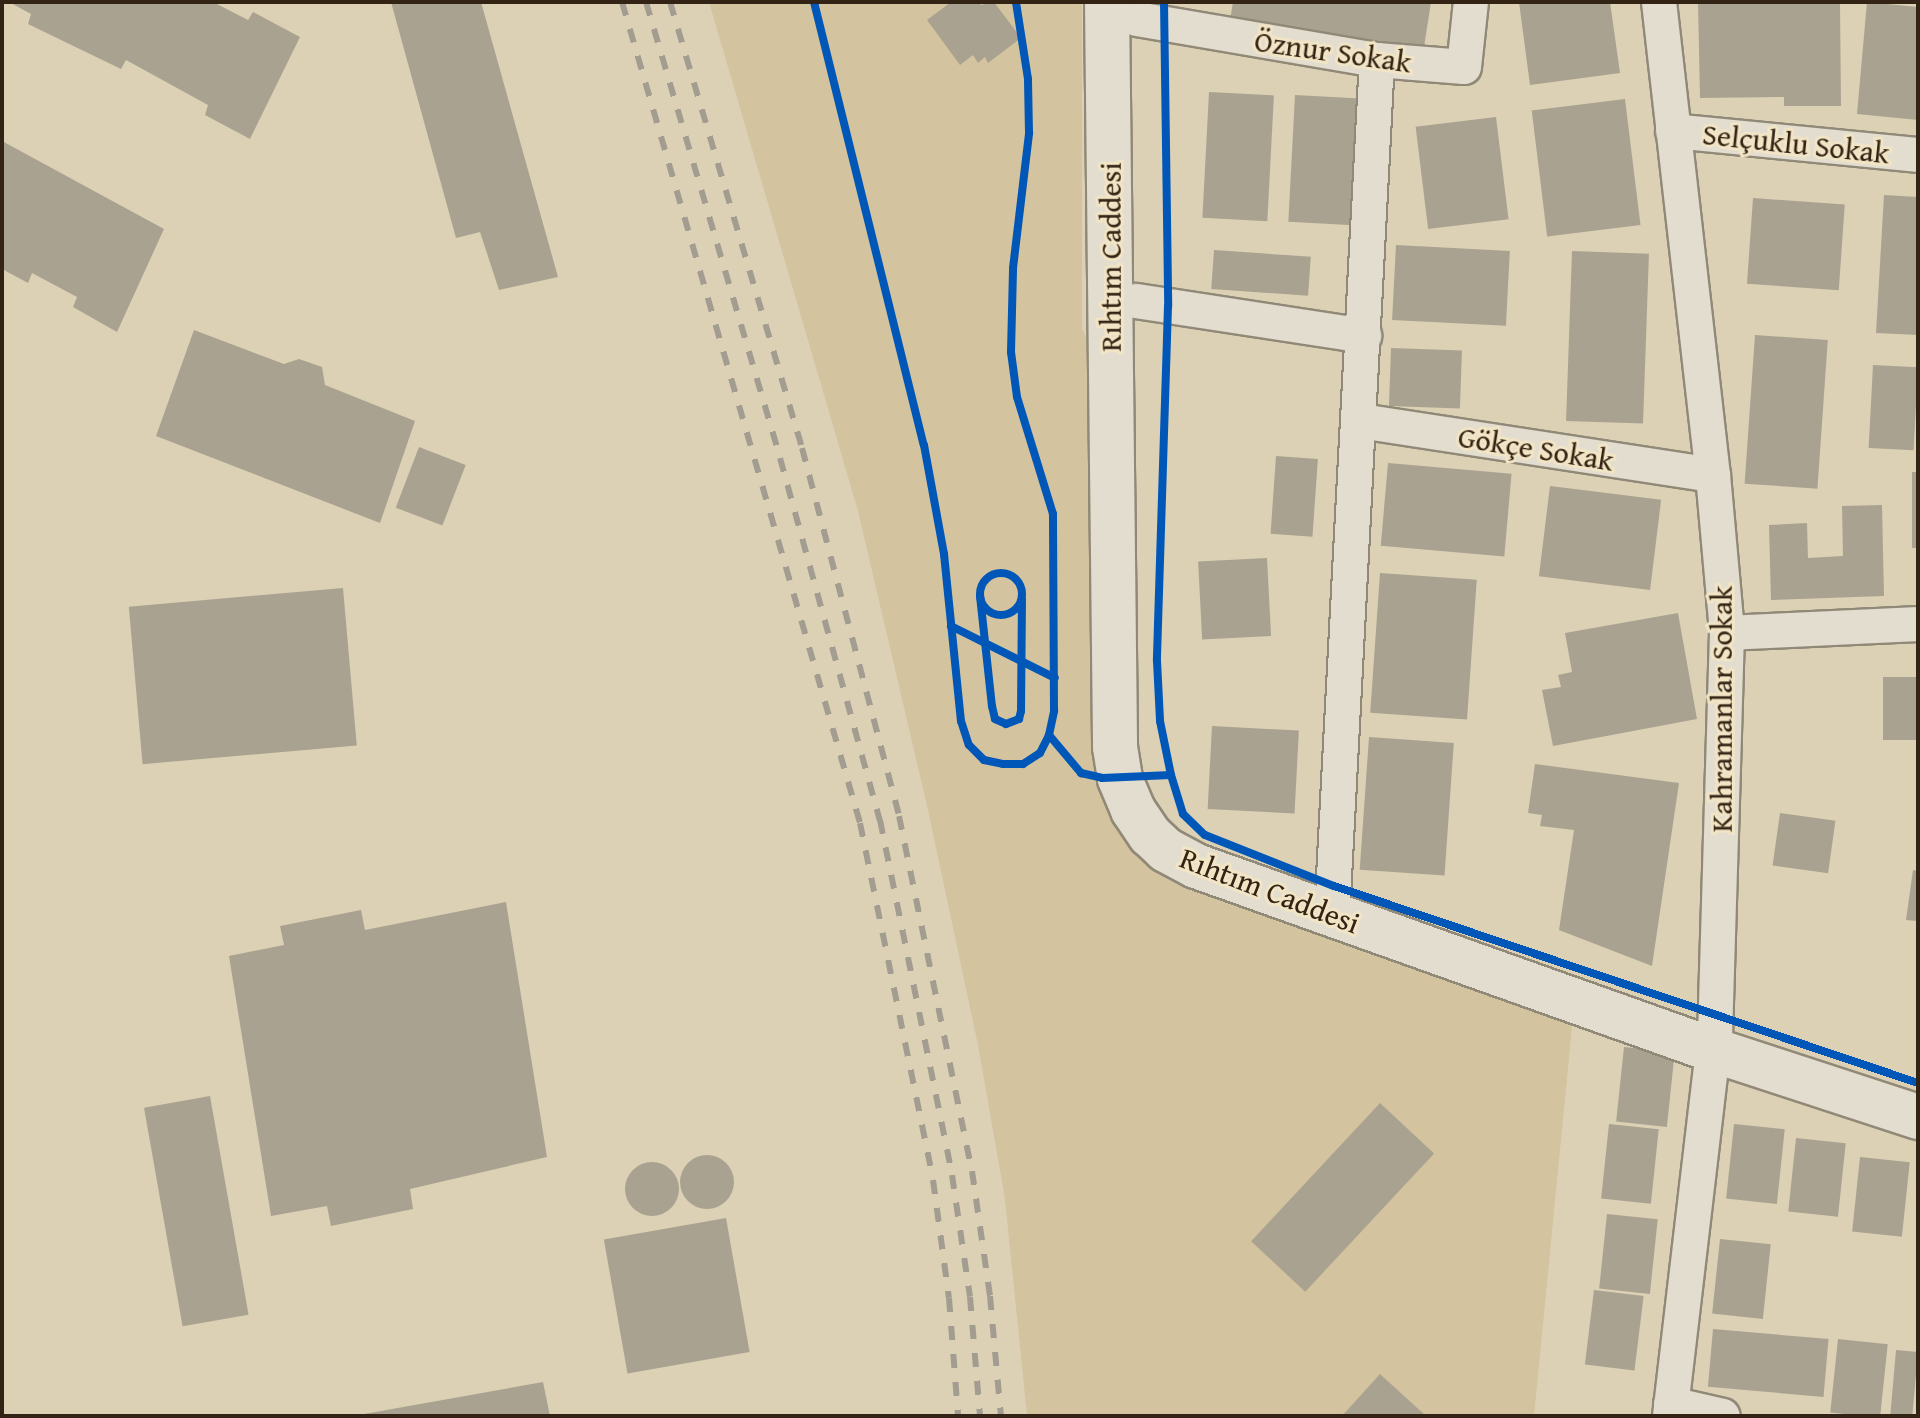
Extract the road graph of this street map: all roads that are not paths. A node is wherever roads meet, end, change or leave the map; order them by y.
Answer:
1 (1471, 2) edge
2 (1659, 2) edge
3 (1126, 8) edge
4 (1377, 60) junction
5 (1673, 131) junction
6 (1918, 155) edge
7 (1136, 301) junction
8 (1364, 336) junction
9 (1360, 421) junction
10 (1713, 475) junction
11 (1918, 624) edge
12 (1727, 633) junction
13 (1333, 896) junction
14 (1714, 1042) junction
15 (1918, 1099) edge
16 (1918, 1117) edge
17 (1671, 1410) edge
18 (1723, 1416) edge

1 - 4 street, Öznur Sokak
2 - 5 street, Kahramanlar Sokak
3 - 4 street, Öznur Sokak
3 - 7 main road, Rıhtım Caddesi
3 - 14 main road, Rıhtım Caddesi
4 - 8 street
5 - 6 street, Selçuklu Sokak
5 - 10 street, Kahramanlar Sokak
7 - 8 street
7 - 13 main road, Rıhtım Caddesi
8 - 9 street
9 - 10 street, Gökçe Sokak
9 - 13 street
10 - 12 street, Kahramanlar Sokak
11 - 12 street
12 - 14 street, Kahramanlar Sokak
13 - 14 main road, Rıhtım Caddesi
14 - 15 main road, Rıhtım Caddesi
14 - 16 main road, Rıhtım Caddesi
14 - 17 street, Kahramanlar Sokak
17 - 18 street

